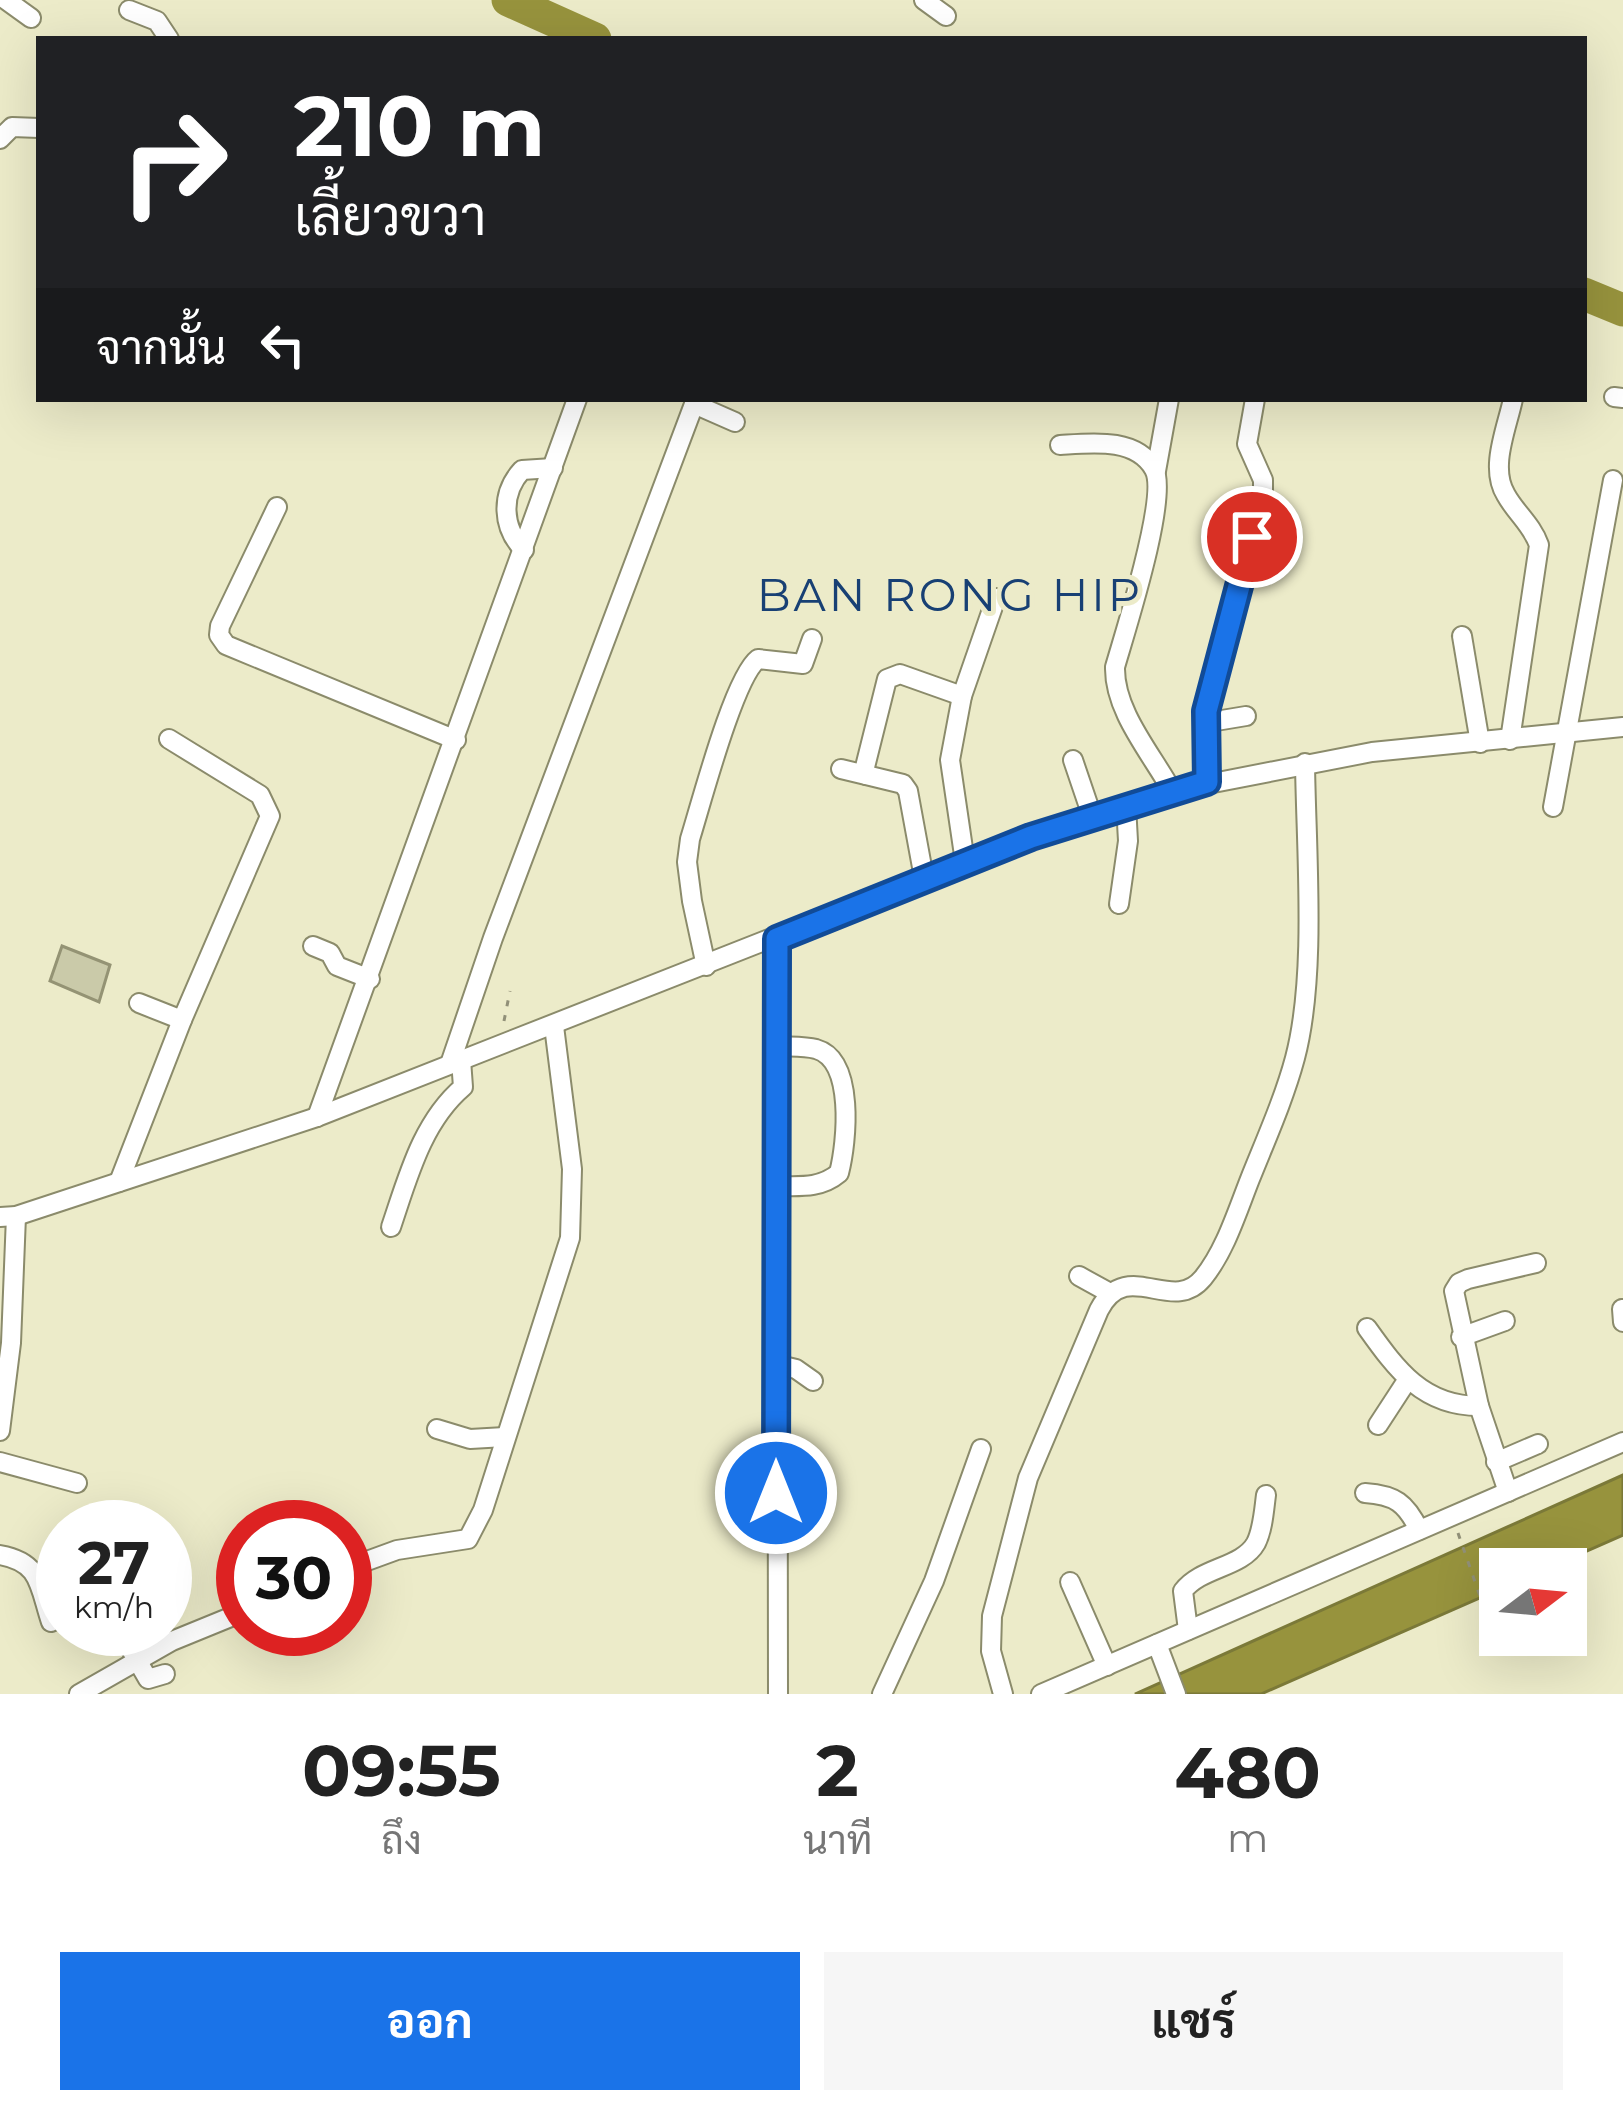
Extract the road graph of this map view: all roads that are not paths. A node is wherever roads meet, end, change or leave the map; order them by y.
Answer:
1 (6, 0) edge
2 (924, 0) edge
3 (129, 10) dead end
4 (946, 16) dead end
5 (31, 18) dead end
6 (167, 36) edge
7 (36, 127) edge
8 (0, 138) edge
9 (576, 402) edge
10 (695, 402) edge
11 (1168, 402) edge
12 (1254, 402) edge
13 (1512, 402) edge
14 (735, 422) dead end
15 (1060, 445) dead end
16 (553, 468) junction
17 (1156, 471) junction
18 (1613, 480) dead end
19 (277, 507) dead end
20 (524, 550) junction
21 (996, 598) dead end
22 (1462, 636) dead end
23 (812, 640) dead end
24 (962, 696) junction
25 (1246, 716) dead end
26 (1204, 723) junction
27 (1623, 728) edge
28 (1567, 734) junction
29 (169, 739) dead end
30 (456, 740) junction
31 (1510, 740) junction
32 (1480, 743) junction
33 (1073, 760) dead end
34 (1305, 763) junction
35 (841, 769) dead end
36 (866, 775) junction
37 (1207, 782) junction
38 (1172, 790) junction
39 (1126, 805) junction
40 (1552, 807) dead end
41 (1092, 816) junction
42 (964, 862) junction
43 (923, 878) junction
44 (1119, 904) dead end
45 (777, 939) junction
46 (314, 946) dead end
47 (706, 966) junction
48 (370, 979) junction
49 (140, 1003) dead end
50 (182, 1020) junction
51 (554, 1026) junction
52 (776, 1046) junction
53 (456, 1062) junction
54 (317, 1118) junction
55 (119, 1182) junction
56 (776, 1186) junction
57 (8, 1216) edge
58 (391, 1227) dead end
59 (1536, 1263) dead end
60 (1079, 1276) dead end
61 (1108, 1292) junction
62 (1622, 1310) edge
63 (1505, 1321) dead end
64 (1623, 1322) edge
65 (1367, 1328) dead end
66 (1461, 1336) junction
67 (775, 1364) junction
68 (1408, 1379) junction
69 (813, 1381) dead end
70 (1479, 1406) junction
71 (1378, 1425) dead end
72 (437, 1429) dead end
73 (0, 1432) edge
74 (506, 1437) junction
75 (1623, 1442) edge
76 (1538, 1444) dead end
77 (981, 1449) dead end
78 (0, 1462) edge
79 (1496, 1462) junction
80 (77, 1483) dead end
81 (1365, 1492) dead end
82 (1508, 1492) junction
83 (1266, 1495) dead end
84 (1419, 1531) junction
85 (0, 1555) edge
86 (372, 1560) edge
87 (36, 1577) edge
88 (1070, 1582) dead end
89 (216, 1624) edge
90 (1188, 1630) junction
91 (1157, 1644) junction
92 (132, 1656) edge
93 (134, 1661) junction
94 (1107, 1666) junction
95 (165, 1674) dead end
96 (1172, 1686) edge
97 (79, 1694) edge
98 (778, 1694) edge
99 (882, 1694) edge
100 (1003, 1694) edge
101 (1042, 1694) edge

1 - 5 street
2 - 4 street
3 - 6 street
7 - 8 street
9 - 16 street
10 - 14 street
10 - 53 street
11 - 17 street
12 - 26 street
13 - 31 street
15 - 17 street
16 - 20 street
16 - 20 street
17 - 38 street
18 - 28 street
19 - 30 street
20 - 30 street
21 - 24 street
22 - 32 street
23 - 47 street
24 - 36 street
24 - 42 street
25 - 26 street
26 - 37 street
27 - 28 street
28 - 31 street
28 - 40 street
29 - 50 street
30 - 48 street
31 - 32 street
32 - 34 street
33 - 41 street
34 - 37 street
34 - 61 street
35 - 36 street
36 - 43 street
37 - 38 street
38 - 39 street
39 - 41 street
39 - 44 street
41 - 42 street
42 - 43 street
43 - 45 street
45 - 47 street
45 - 52 street
46 - 48 street
47 - 51 street
48 - 54 street
49 - 50 street
50 - 55 street
51 - 53 street
51 - 74 street
52 - 56 street
52 - 56 street
53 - 54 street
53 - 58 street
54 - 55 street
55 - 57 street
56 - 67 street
57 - 73 street
59 - 66 street
60 - 61 street
61 - 100 street
62 - 64 street
63 - 66 street
65 - 68 street
66 - 70 street
67 - 69 street
67 - 98 street
68 - 70 street
68 - 71 street
70 - 79 street
72 - 74 street
74 - 86 street
75 - 82 street
76 - 79 street
77 - 99 street
78 - 80 street
79 - 82 street
81 - 84 street
82 - 84 street
83 - 90 street
84 - 90 street
85 - 87 street
88 - 94 street
89 - 93 street
90 - 91 street
91 - 94 street
91 - 96 street
92 - 93 street
93 - 95 street
93 - 97 street
94 - 101 street

